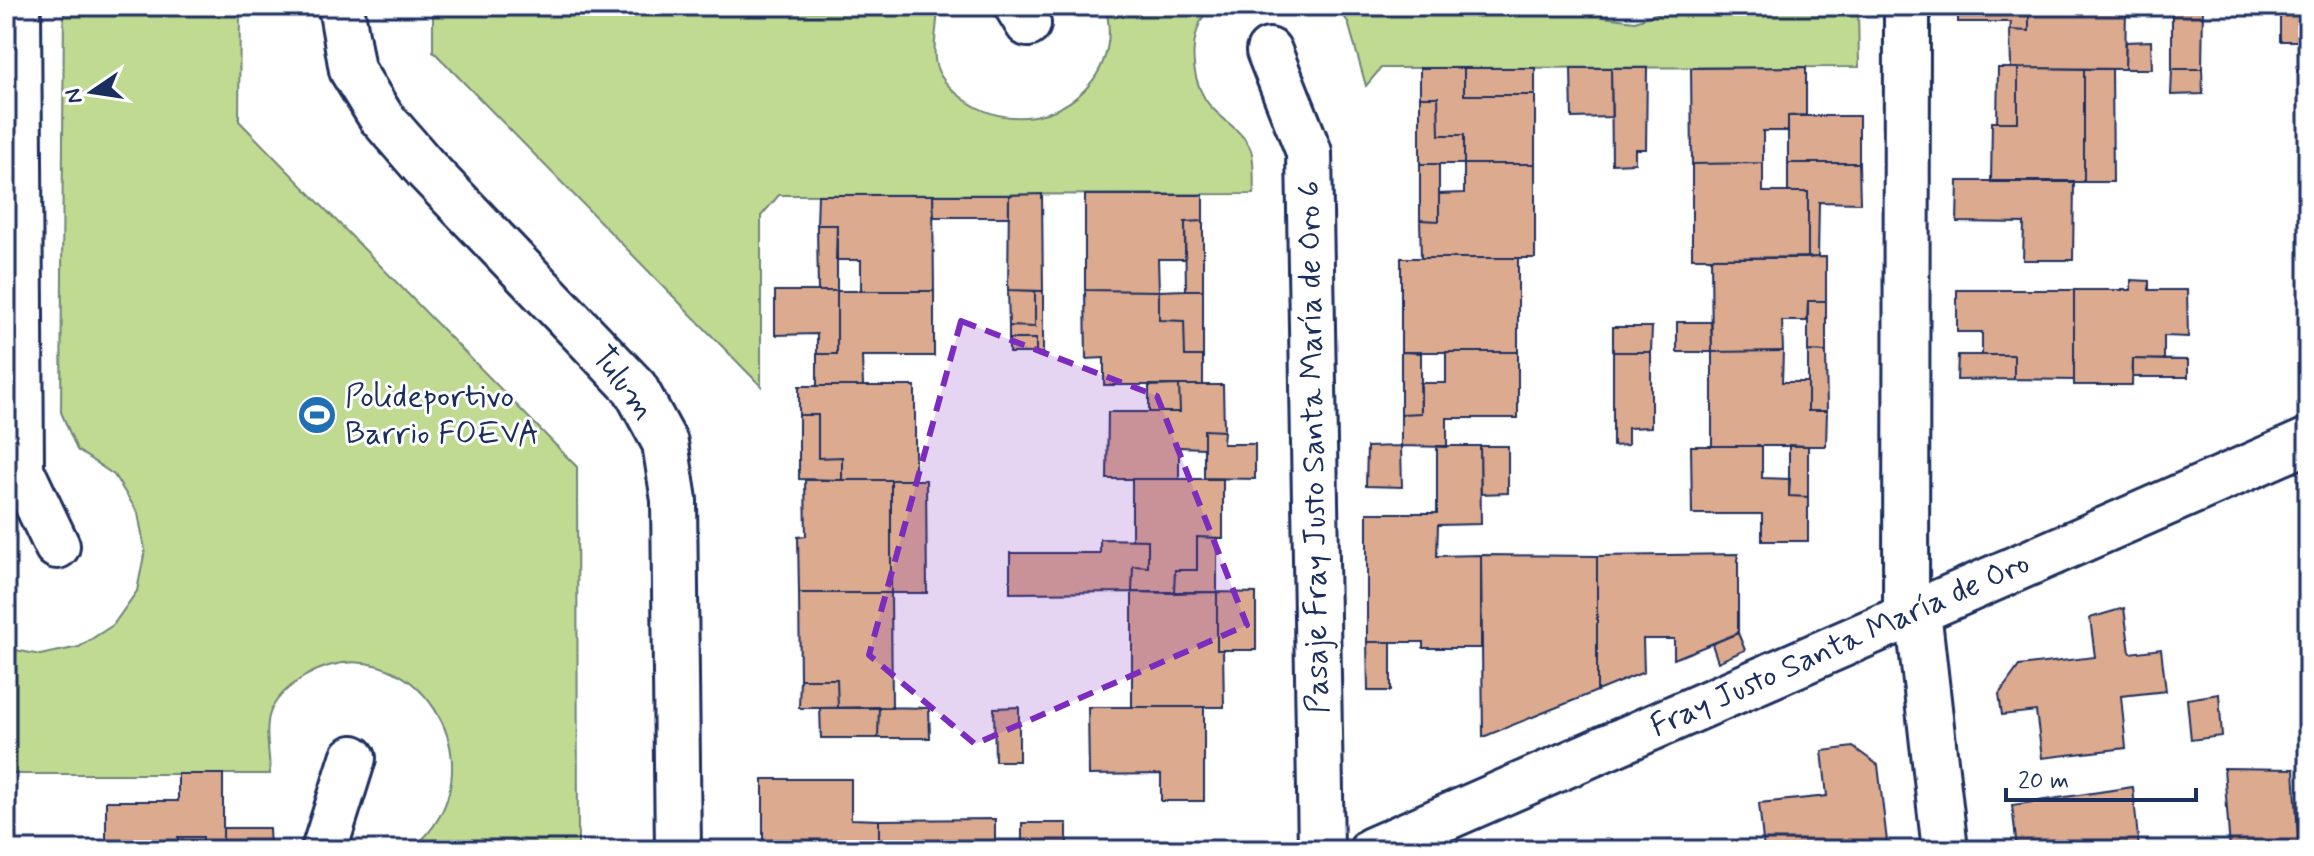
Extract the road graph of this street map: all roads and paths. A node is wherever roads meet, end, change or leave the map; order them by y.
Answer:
1 (18, 6) edge
2 (341, 6) edge
3 (1907, 6) edge
4 (1269, 51) dead end
5 (2308, 441) edge
6 (57, 546) dead end
7 (1912, 614) junction
8 (353, 758) dead end
9 (324, 850) edge
10 (678, 850) edge
11 (1321, 850) edge
12 (1372, 850) edge
13 (1945, 850) edge

1 - 6 street
2 - 10 street, Tulum
3 - 7 street
4 - 11 street, Pasaje Fray Justo Santa María de Oro 6
5 - 7 street, Fray Justo Santa María de Oro
7 - 12 street, Fray Justo Santa María de Oro
7 - 13 street
8 - 9 street

